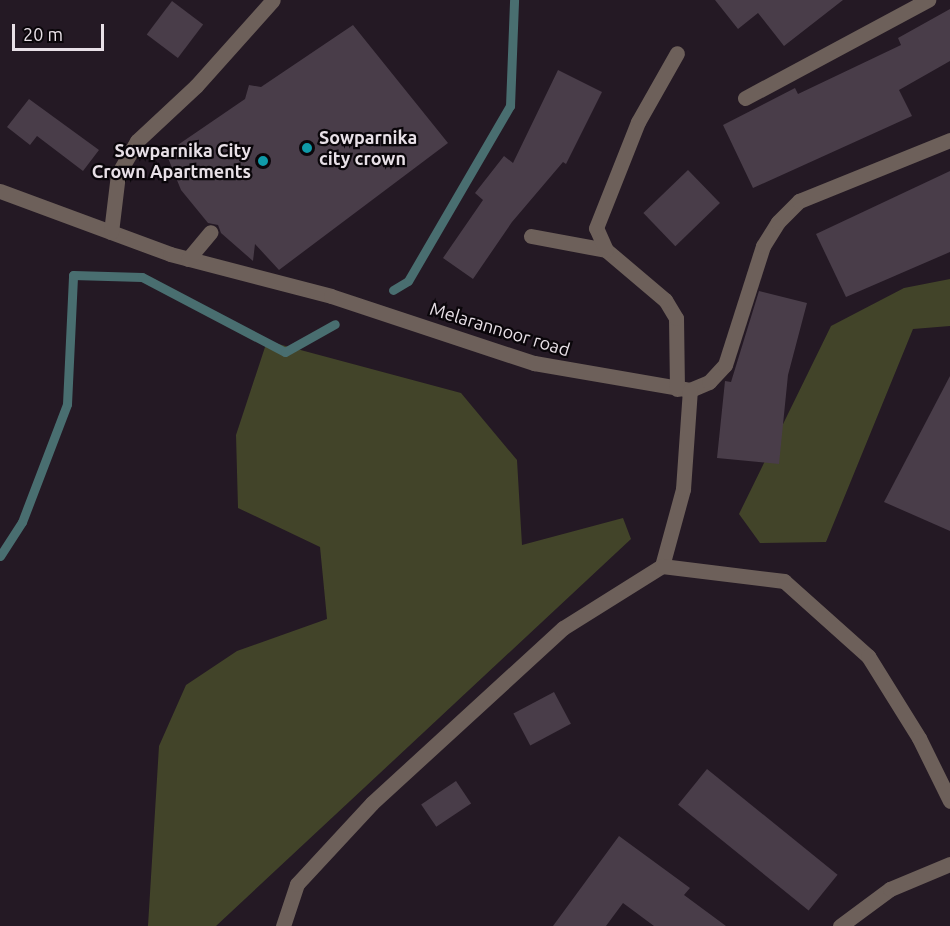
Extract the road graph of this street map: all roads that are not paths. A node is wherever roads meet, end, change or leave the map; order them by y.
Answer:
1 (273, 0) edge
2 (928, 0) edge
3 (677, 53) dead end
4 (745, 98) dead end
5 (950, 140) edge
6 (0, 191) edge
7 (111, 232) junction
8 (211, 232) dead end
9 (531, 236) dead end
10 (606, 250) junction
11 (188, 259) junction
12 (683, 389) junction
13 (662, 566) junction
14 (950, 801) edge
15 (950, 864) edge
16 (283, 926) edge
17 (840, 926) edge

1 - 7 street
2 - 4 street
3 - 10 street
5 - 12 street
6 - 7 street, Melarannoor road
7 - 11 street, Melarannoor road
8 - 11 street
9 - 10 street
10 - 12 street
11 - 12 street, Melarannoor road
12 - 13 street
13 - 14 street
13 - 16 street
15 - 17 street

